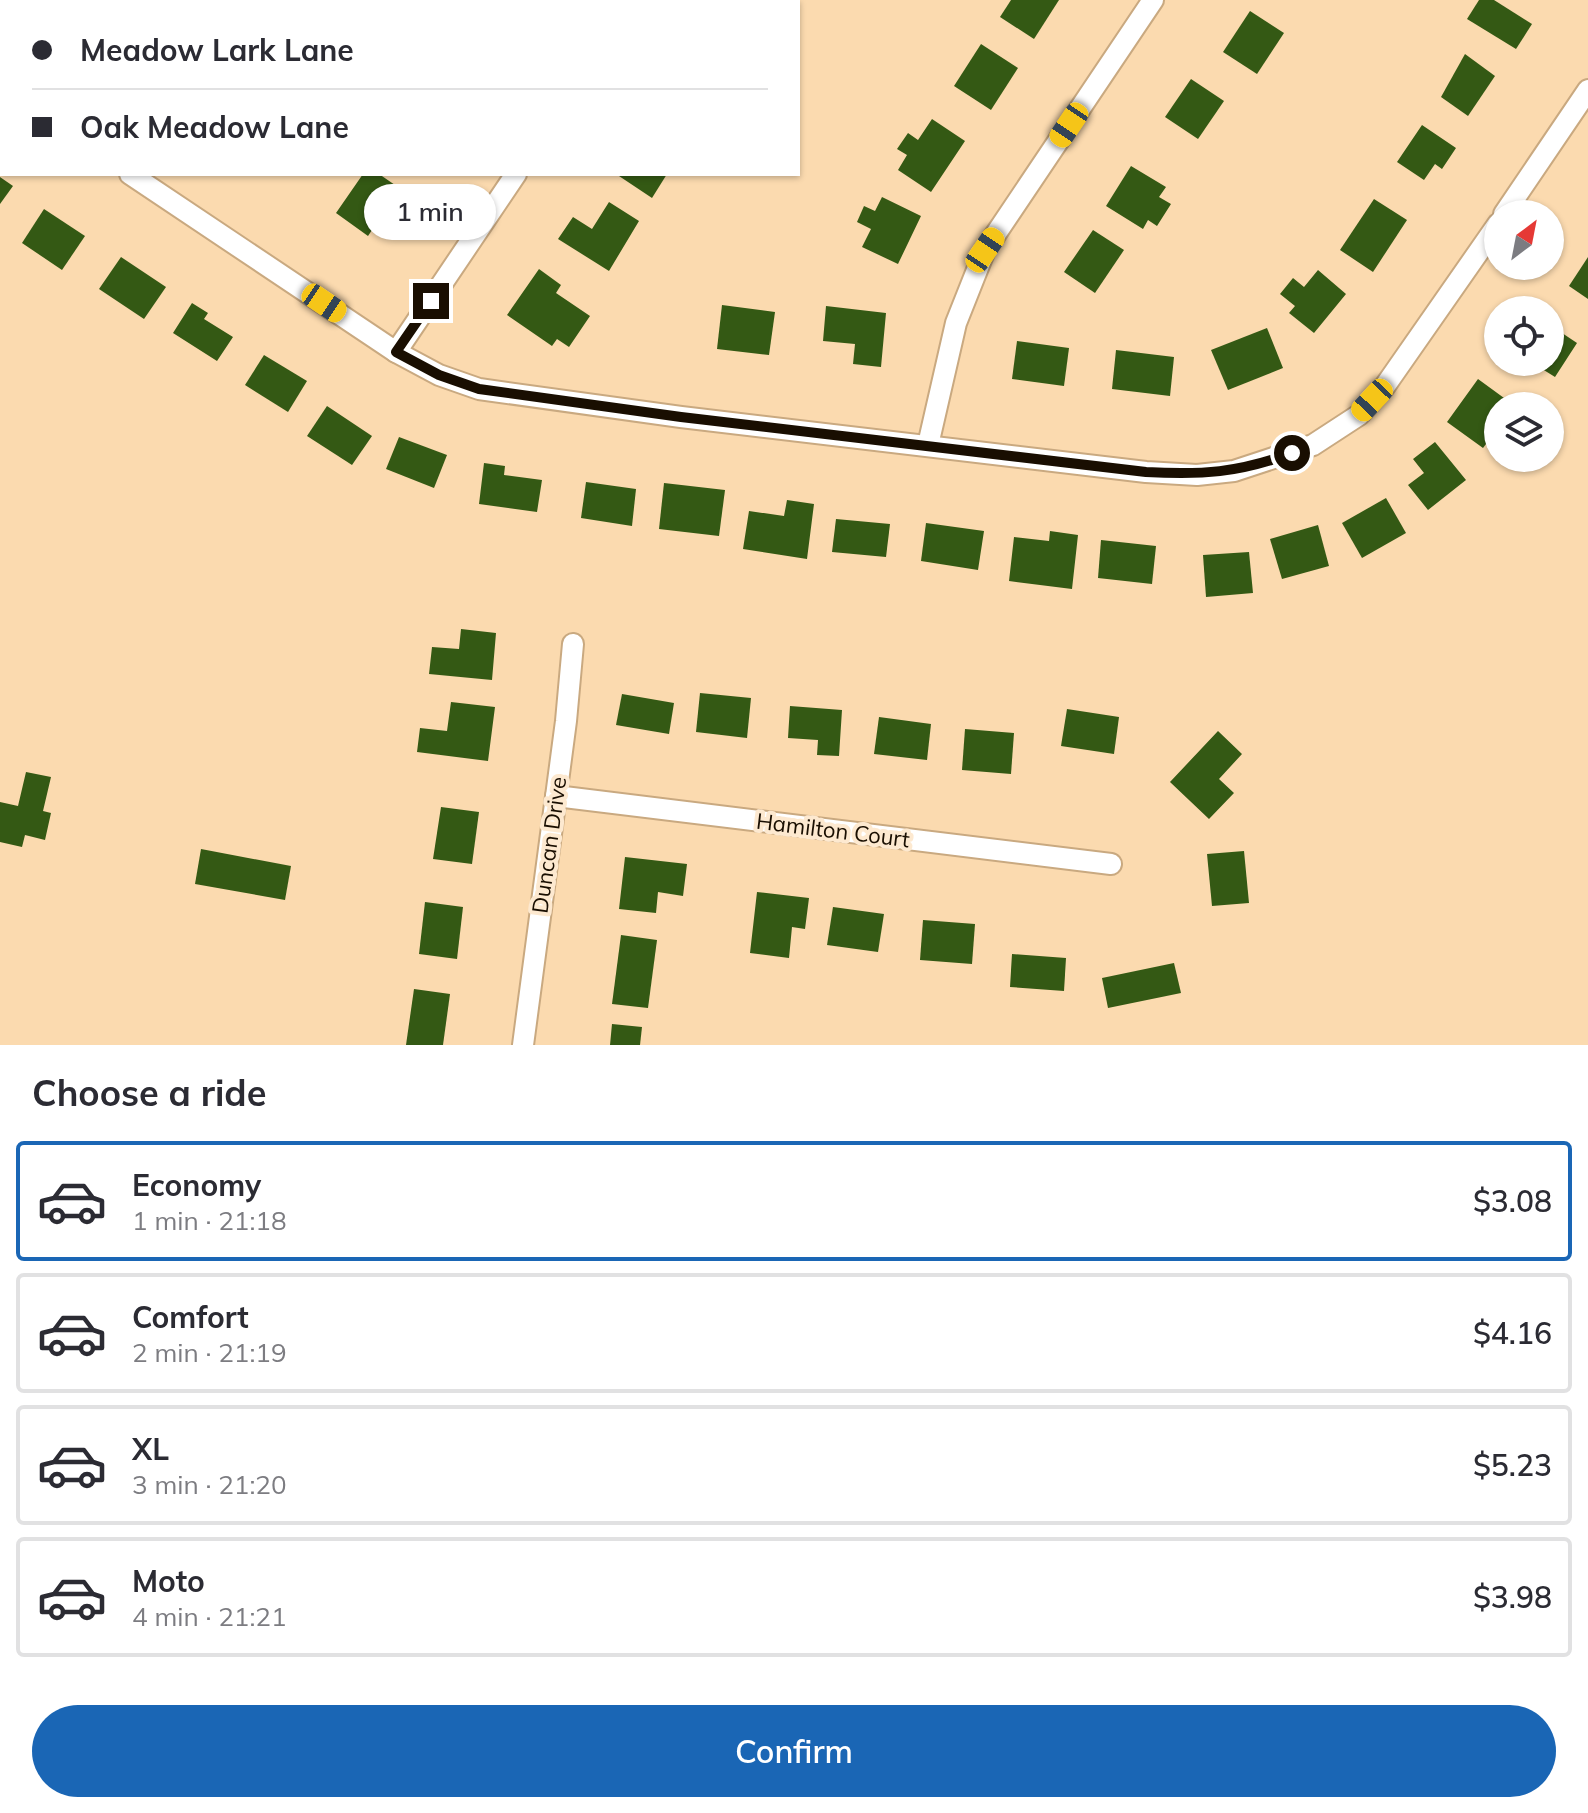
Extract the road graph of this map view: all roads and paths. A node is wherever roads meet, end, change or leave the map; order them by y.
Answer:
1 (1153, 0) edge
2 (1588, 90) edge
3 (133, 176) edge
4 (515, 176) edge
5 (1513, 200) edge
6 (1484, 244) edge
7 (396, 352) junction
8 (928, 445) junction
9 (573, 644) dead end
10 (556, 796) junction
11 (1111, 864) dead end
12 (523, 1045) edge

1 - 8 street
2 - 5 street
3 - 7 street
4 - 7 street
6 - 8 street
7 - 8 street
9 - 10 street, Duncan Drive
10 - 11 street, Hamilton Court
10 - 12 street, Duncan Drive

